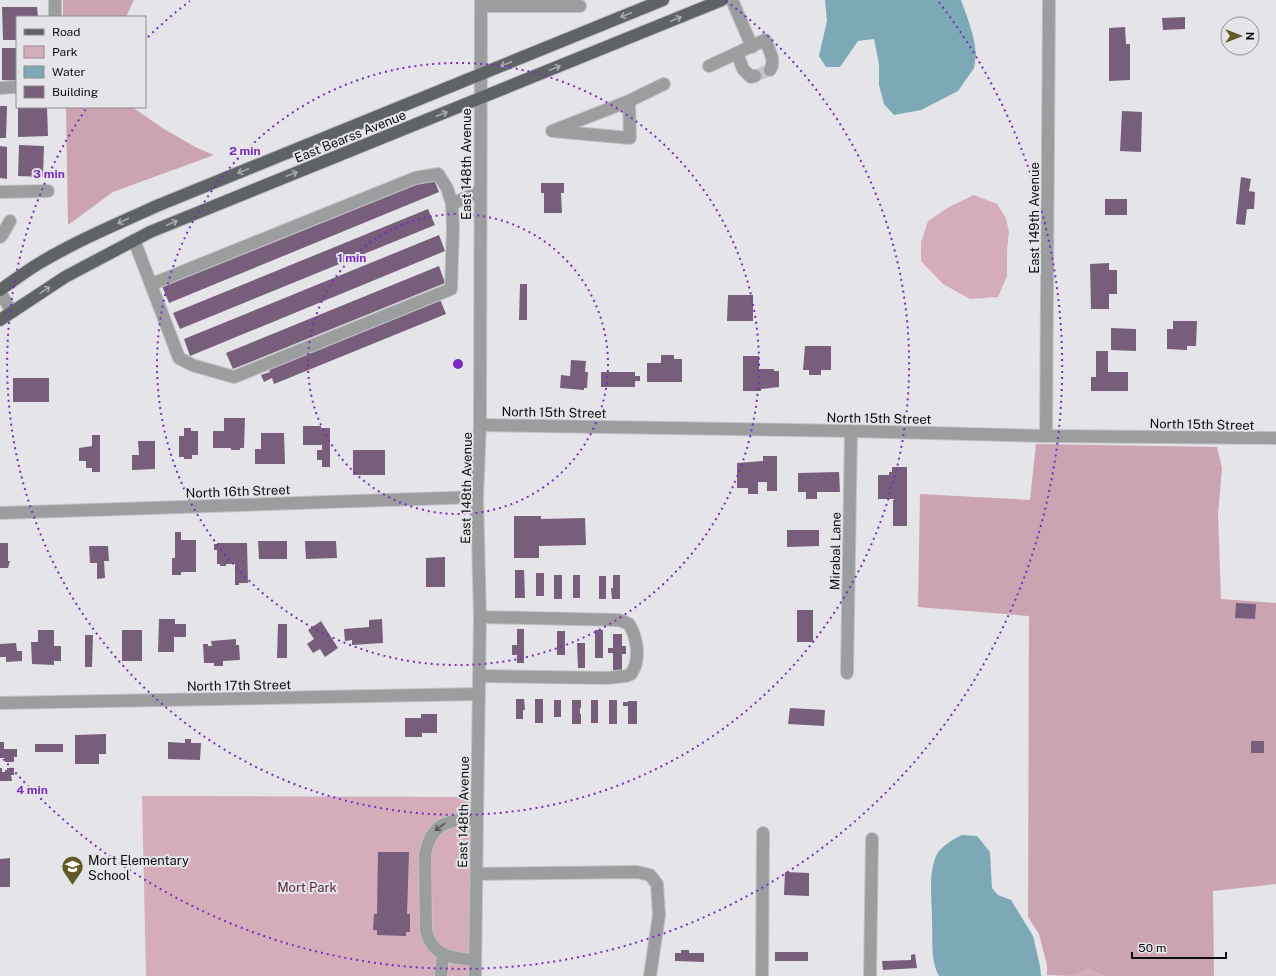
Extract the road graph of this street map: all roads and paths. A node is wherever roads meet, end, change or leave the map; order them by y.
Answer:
1 (55, 0) edge
2 (662, 0) edge
3 (722, 0) edge
4 (732, 0) edge
5 (1049, 0) edge
6 (481, 3) edge
7 (580, 6) dead end
8 (55, 16) edge
9 (752, 47) junction
10 (737, 53) junction
11 (709, 66) dead end
12 (770, 70) dead end
13 (480, 74) junction
14 (755, 76) dead end
15 (664, 84) dead end
16 (16, 87) edge
17 (0, 88) edge
18 (480, 98) junction
19 (629, 101) junction
20 (480, 191) junction
21 (0, 192) edge
22 (48, 192) dead end
23 (452, 204) junction
24 (10, 221) dead end
25 (0, 237) edge
26 (134, 240) junction
27 (152, 284) junction
28 (0, 291) edge
29 (12, 312) junction
30 (0, 320) edge
31 (480, 425) junction
32 (851, 431) junction
33 (1046, 436) junction
34 (1276, 438) edge
35 (477, 497) junction
36 (0, 513) edge
37 (480, 617) junction
38 (847, 672) dead end
39 (479, 676) junction
40 (479, 694) junction
41 (0, 704) edge
42 (477, 818) junction
43 (763, 833) dead end
44 (872, 839) dead end
45 (476, 874) junction
46 (443, 954) junction
47 (475, 960) junction
48 (441, 976) edge
49 (475, 976) edge
50 (650, 976) edge
51 (762, 976) edge
52 (870, 976) edge

1 - 8 street
2 -> 13 main road, East Bearss Avenue
18 -> 3 main road, East Bearss Avenue
4 - 9 street
5 - 33 street, East 149th Avenue
6 - 7 street
6 - 13 street, East 148th Avenue
9 - 10 street
9 - 12 street
10 - 11 street
10 - 14 street
13 - 18 street, East 148th Avenue
13 -> 28 main road, East Bearss Avenue
15 - 19 street
16 - 17 street
18 - 20 street, East 148th Avenue
26 -> 18 main road, East Bearss Avenue
19 - 19 street
20 - 23 street
20 - 31 street, East 148th Avenue
21 - 22 street
23 - 27 street
23 - 27 street
24 - 25 street
26 - 27 street
29 -> 26 main road, East Bearss Avenue
28 - 29 street
29 - 30 main road, East Bearss Avenue
31 - 32 street, North 15th Street
31 - 35 street, East 148th Avenue
32 - 33 street, North 15th Street
32 - 38 street, Mirabal Lane
33 - 34 street, North 15th Street
35 - 36 street, North 16th Street
35 - 37 street, East 148th Avenue
37 - 39 street, East 148th Avenue
37 - 39 street
39 - 40 street, East 148th Avenue
40 - 41 street, North 17th Street
40 - 42 street, East 148th Avenue
42 - 45 street, East 148th Avenue
42 -> 46 street
43 - 51 street
44 - 52 street
45 - 47 street, East 148th Avenue
45 - 50 street
46 - 47 street
46 - 48 street
47 - 49 street, East 148th Avenue

